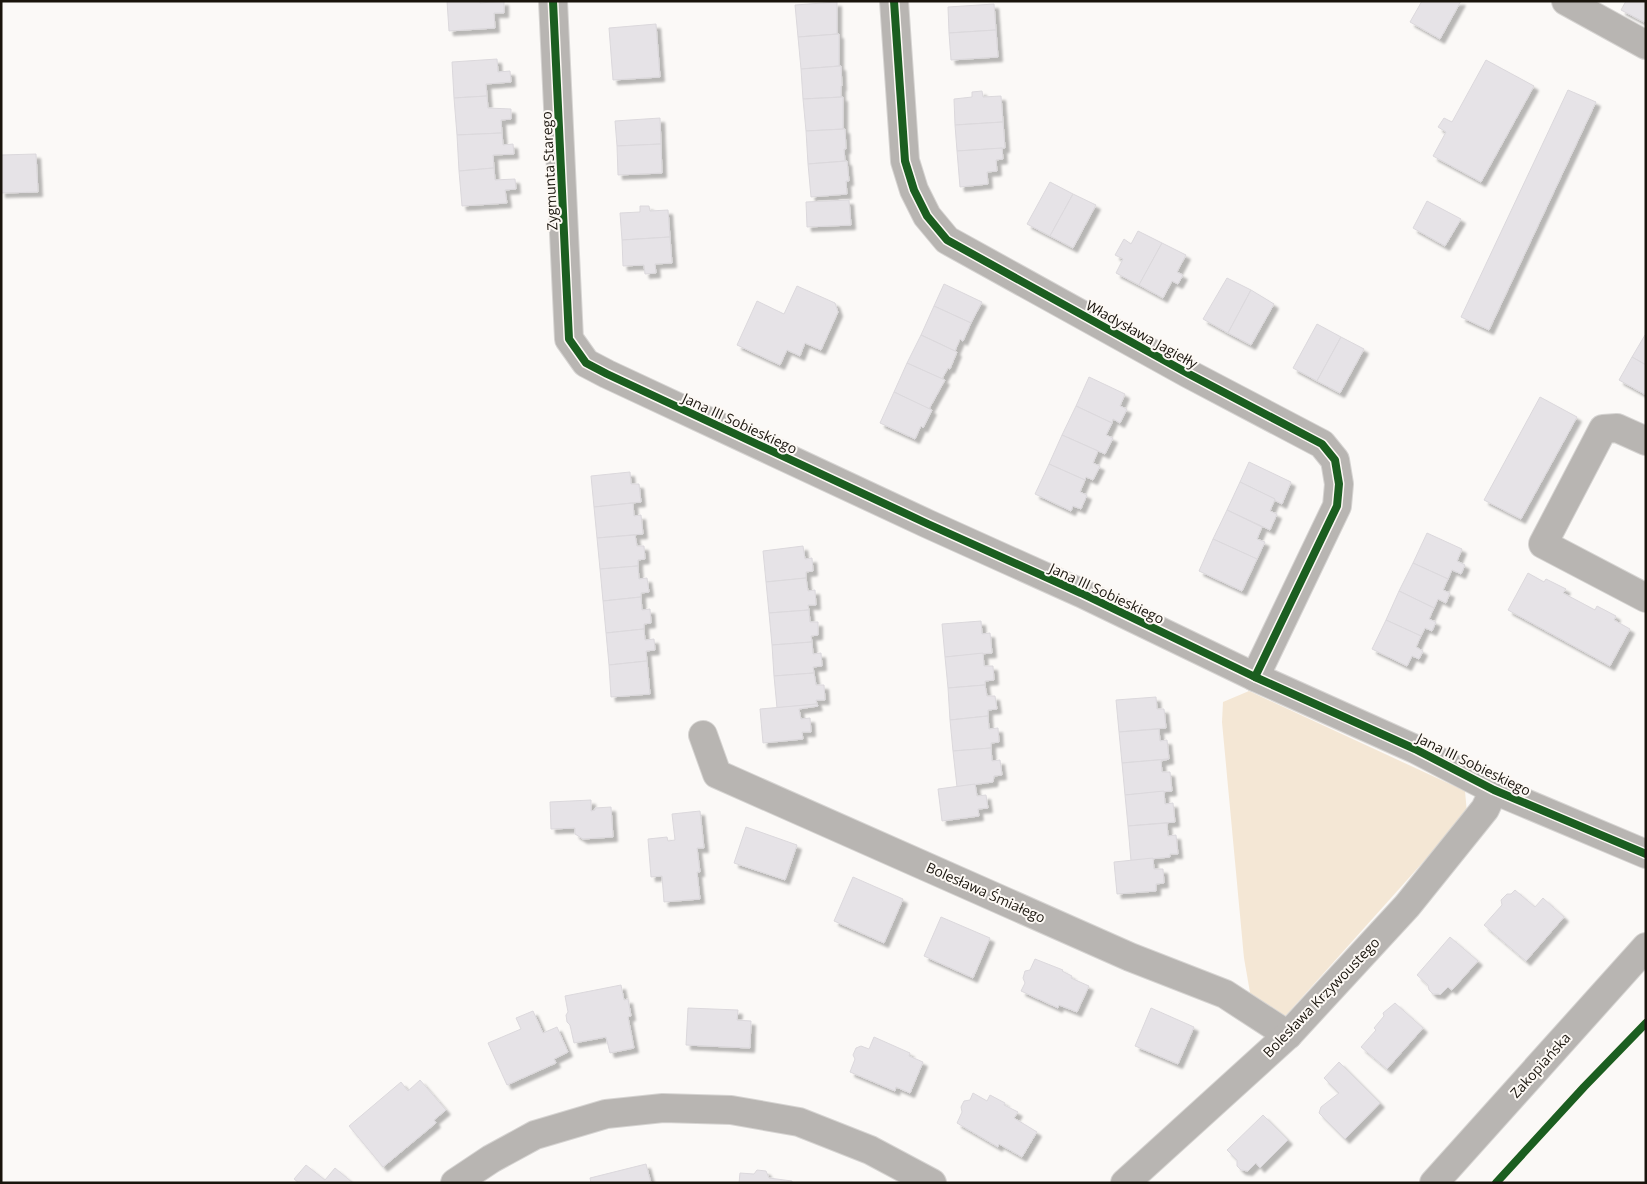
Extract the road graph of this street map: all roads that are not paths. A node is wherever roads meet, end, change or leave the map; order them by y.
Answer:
1 (553, 1) edge
2 (894, 1) edge
3 (1566, 1) edge
4 (1646, 45) edge
5 (569, 340) joint
6 (1646, 441) edge
7 (1646, 598) edge
8 (1255, 677) junction
9 (703, 735) dead end
10 (1494, 790) junction
11 (1646, 854) edge
12 (1646, 947) edge
13 (1288, 1036) junction
14 (455, 1183) edge
15 (932, 1183) edge
16 (1125, 1183) edge
17 (1434, 1183) edge

1 - 5 street, Zygmunta Starego
2 - 8 street, Władysława Jagiełły
3 - 4 street
5 - 8 street, Jana III Sobieskiego
6 - 7 street
8 - 10 street, Jana III Sobieskiego
9 - 13 street, Bolesława Śmiałego
10 - 11 street, Jana III Sobieskiego
10 - 13 street, Bolesława Krzywoustego
12 - 17 street, Zakopiańska
13 - 16 street, Bolesława Krzywoustego
14 - 15 street

